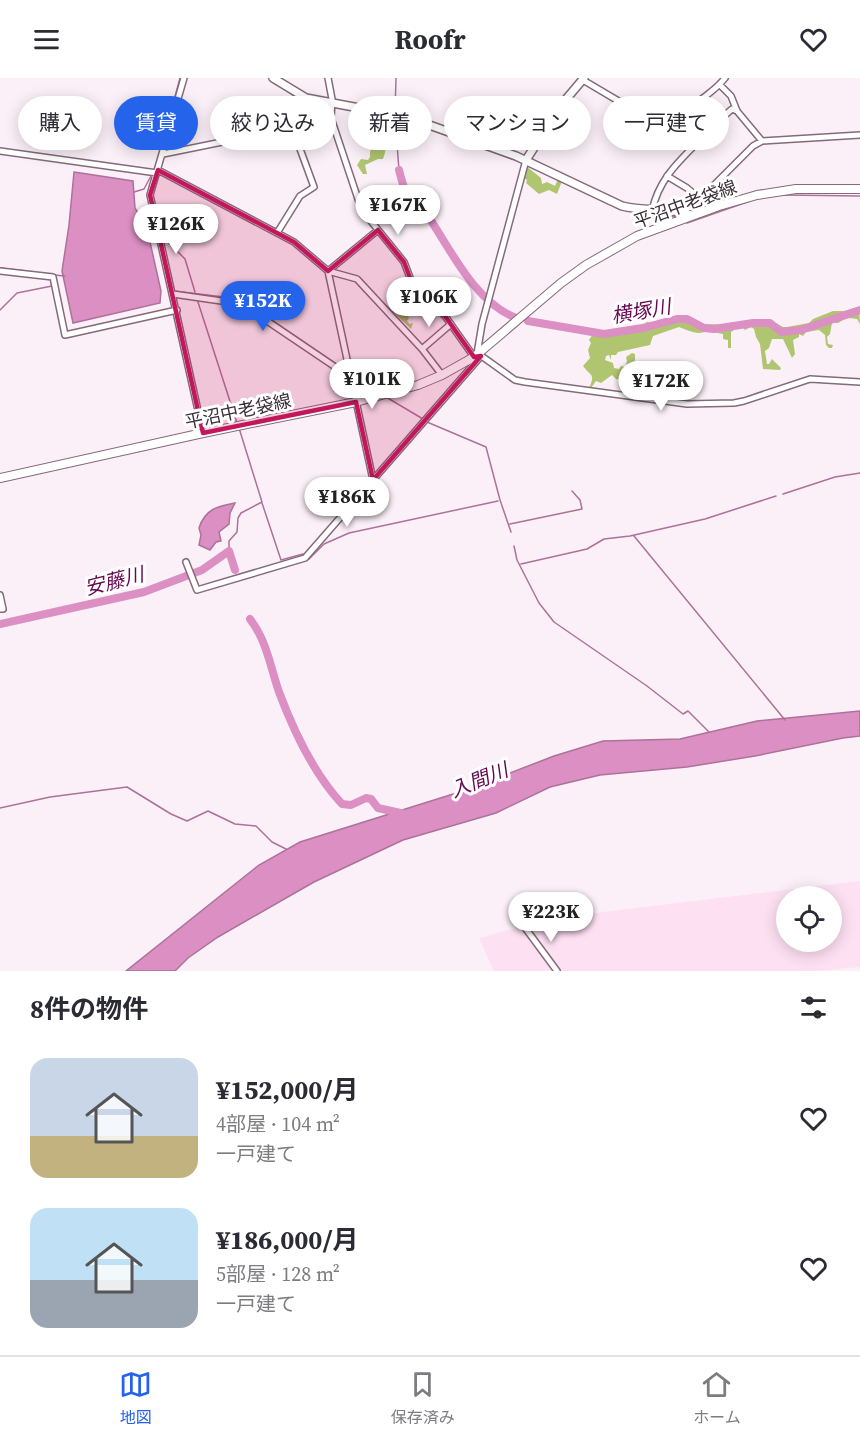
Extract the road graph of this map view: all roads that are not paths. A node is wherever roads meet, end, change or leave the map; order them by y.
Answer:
1 (184, 78) edge
2 (273, 78) edge
3 (328, 78) edge
4 (725, 78) edge
5 (584, 79) edge
6 (720, 85) junction
7 (303, 96) edge
8 (331, 96) edge
9 (336, 105) edge
10 (737, 111) junction
11 (336, 133) edge
12 (860, 135) edge
13 (762, 141) junction
14 (210, 144) edge
15 (300, 150) edge
16 (0, 151) edge
17 (163, 154) junction
18 (526, 160) junction
19 (157, 171) junction
20 (667, 176) junction
21 (860, 189) edge
22 (699, 198) junction
23 (652, 211) junction
24 (683, 212) junction
25 (692, 215) junction
26 (378, 230) junction
27 (278, 233) junction
28 (0, 271) edge
29 (328, 271) junction
30 (173, 294) junction
31 (177, 310) junction
32 (451, 324) junction
33 (422, 349) junction
34 (478, 356) junction
35 (442, 375) junction
36 (350, 377) junction
37 (860, 382) edge
38 (356, 402) junction
39 (204, 433) junction
40 (0, 478) edge
41 (373, 480) junction
42 (186, 562) dead end
43 (0, 595) edge
44 (0, 609) edge
45 (525, 928) dead end
46 (557, 971) edge

1 - 17 street
2 - 7 street
3 - 8 street
4 - 6 street
5 - 6 street
5 - 18 street
6 - 10 street
9 - 18 street
10 - 13 street
10 - 20 street
11 - 26 street
12 - 13 street
13 - 22 street
14 - 17 street
15 - 27 street
16 - 19 street
17 - 19 street
18 - 23 street
18 - 34 street
19 - 27 street
19 - 30 street
20 - 22 street
20 - 23 street
21 - 25 main road, 平沼中老袋線
22 - 24 street
23 - 24 street
24 - 25 street
25 - 34 main road, 平沼中老袋線
26 - 29 street
26 - 32 street
27 - 29 street
28 - 31 street
29 - 33 street
29 - 36 street
30 - 31 street
30 - 36 street
31 - 39 street
32 - 33 street
32 - 34 street
33 - 35 street
34 - 35 main road, 平沼中老袋線
34 - 37 street
34 - 41 street
35 - 38 main road, 平沼中老袋線
36 - 38 street
38 - 39 main road, 平沼中老袋線
38 - 41 street
39 - 40 main road, 平沼中老袋線
41 - 42 street
43 - 44 street
45 - 46 street

